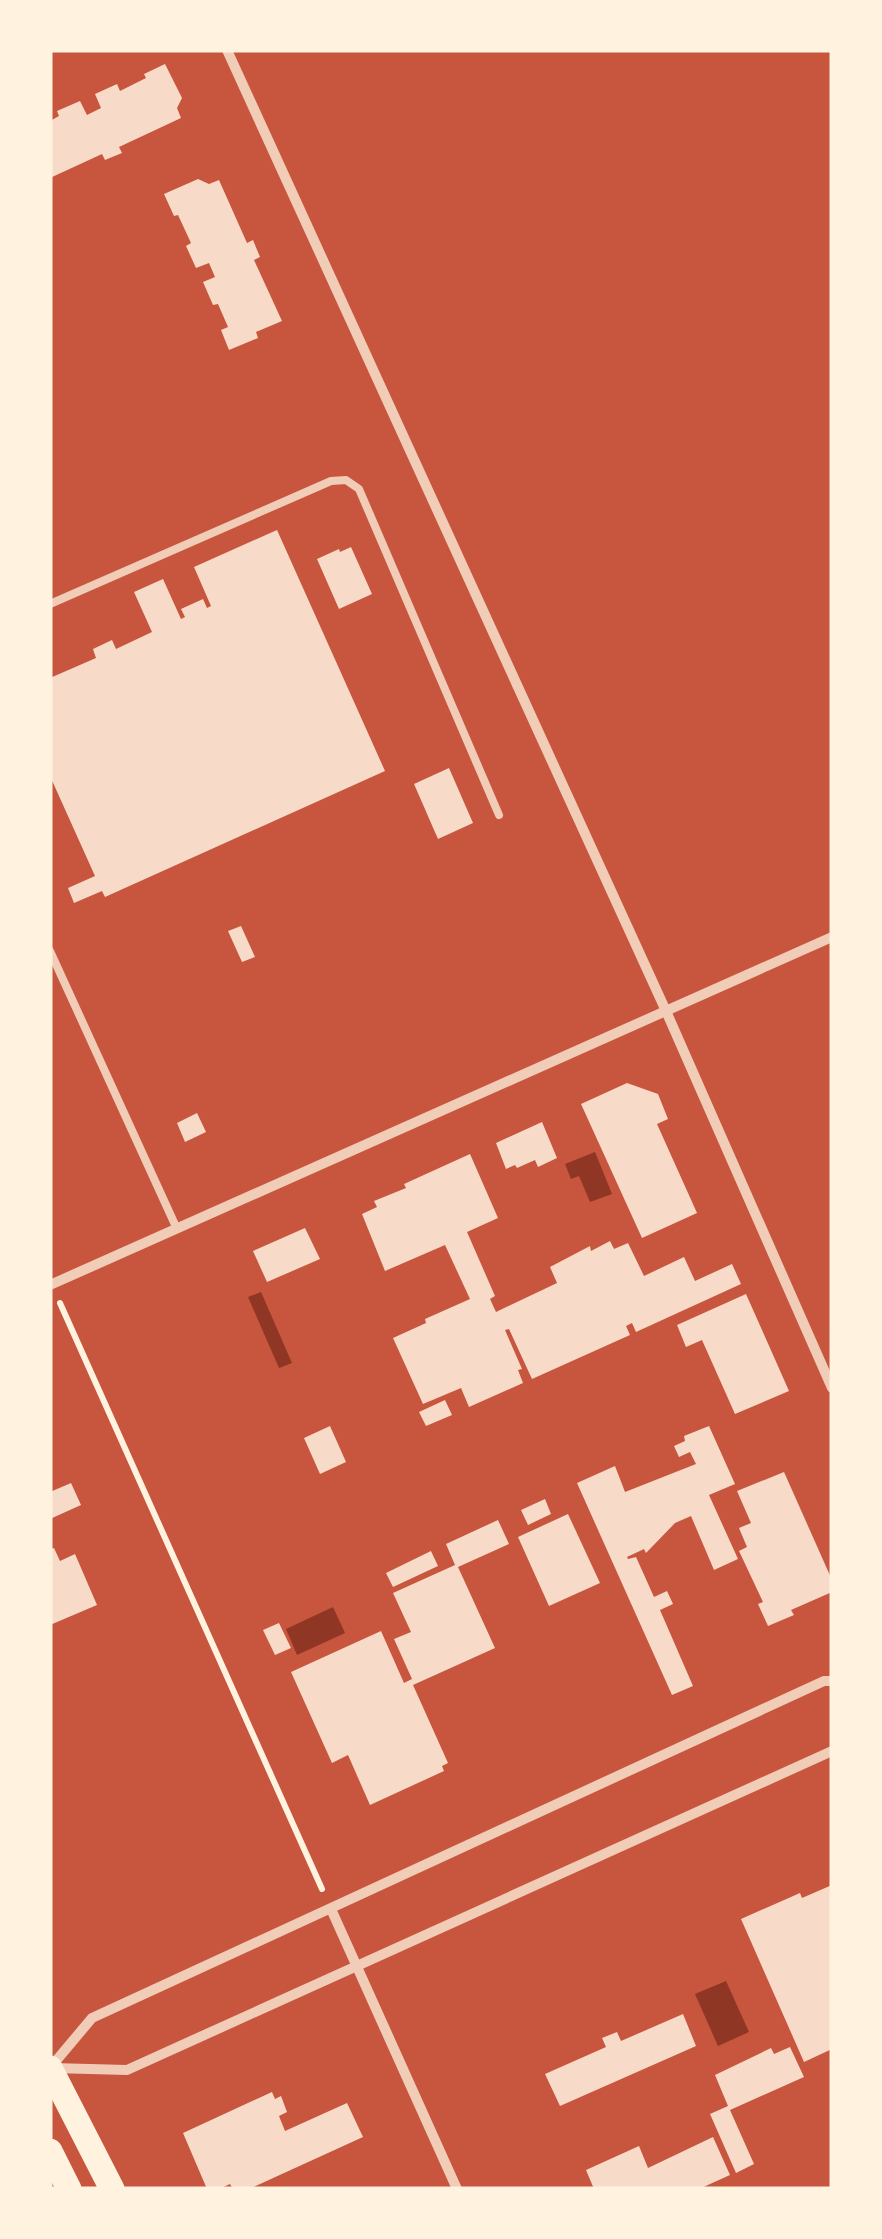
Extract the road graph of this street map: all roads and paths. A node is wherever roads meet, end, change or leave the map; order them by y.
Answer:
1 (227, 50) edge
2 (50, 604) edge
3 (500, 815) dead end
4 (832, 937) edge
5 (50, 951) edge
6 (666, 1011) junction
7 (177, 1229) junction
8 (51, 1285) edge
9 (832, 1388) edge
10 (832, 1680) edge
11 (832, 1751) edge
12 (331, 1909) junction
13 (356, 1966) junction
14 (50, 2068) edge
15 (50, 2151) edge
16 (69, 2189) edge
17 (112, 2189) edge
18 (457, 2189) edge

1 - 6 street
2 - 3 lane
4 - 6 street
5 - 7 lane
6 - 7 street
6 - 9 street
7 - 8 street
8 - 12 path
10 - 12 street
11 - 13 street
12 - 13 street
12 - 14 street
13 - 14 street
13 - 18 street
14 - 17 main road
15 - 16 main road

